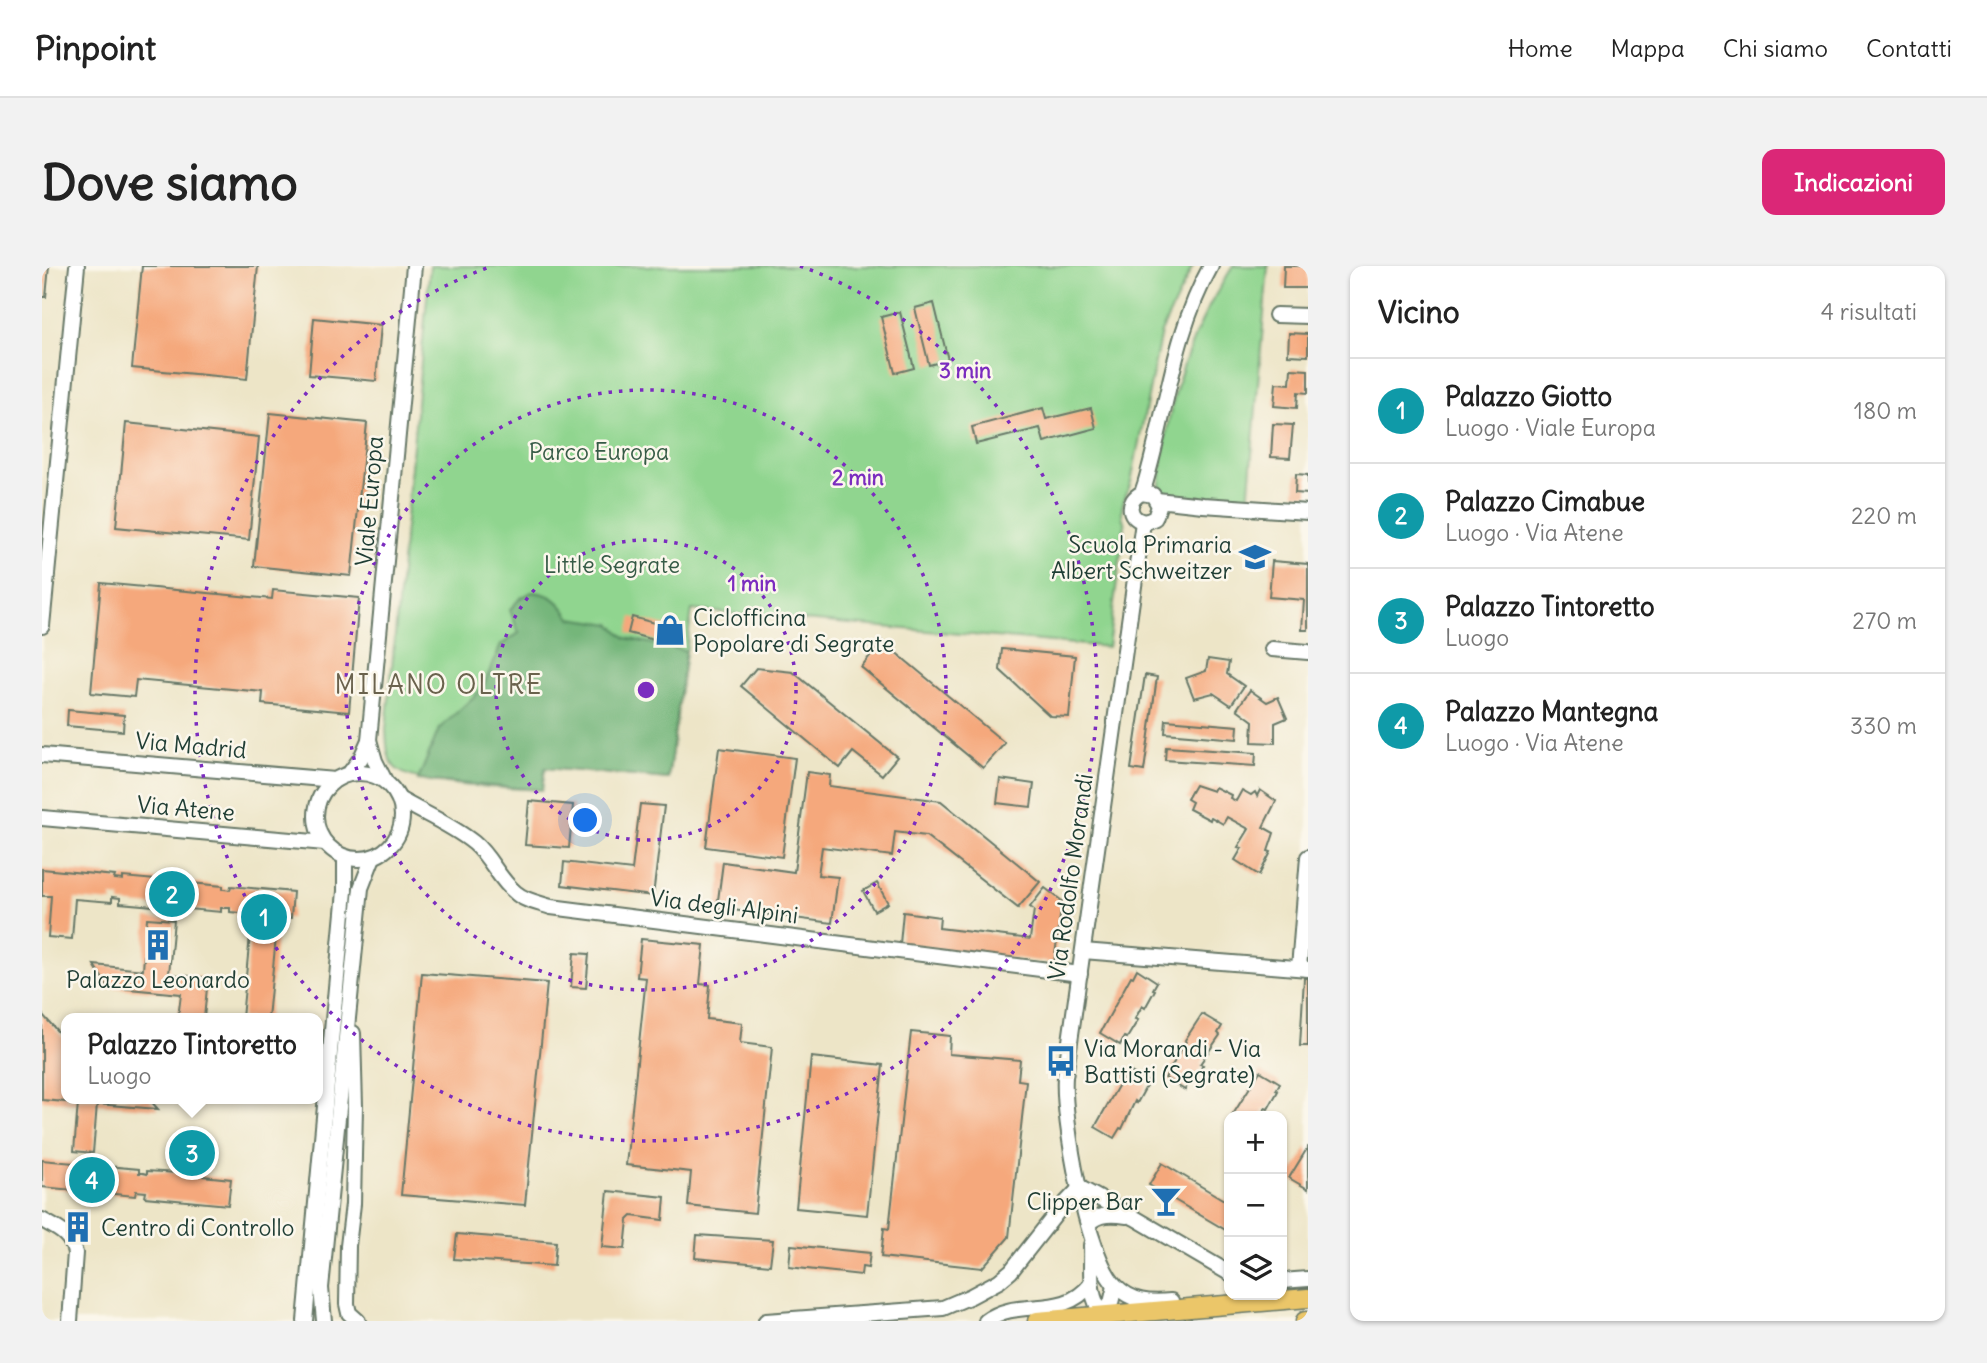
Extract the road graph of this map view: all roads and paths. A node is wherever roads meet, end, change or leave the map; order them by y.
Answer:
1 (77, 266) edge
2 (414, 266) edge
3 (1211, 266) edge
4 (1276, 315) dead end
5 (1308, 316) edge
6 (1151, 496) junction
7 (1308, 512) edge
8 (1143, 522) junction
9 (42, 626) edge
10 (1272, 649) dead end
11 (1308, 652) edge
12 (369, 740) junction
13 (42, 755) edge
14 (342, 777) junction
15 (385, 781) junction
16 (399, 799) junction
17 (42, 818) edge
18 (325, 843) junction
19 (1308, 857) edge
20 (345, 858) junction
21 (373, 858) junction
22 (1083, 951) junction
23 (1304, 969) edge
24 (1080, 974) junction
25 (350, 1007) junction
26 (1080, 1188) junction
27 (1135, 1218) junction
28 (42, 1220) edge
29 (1090, 1231) junction
30 (1224, 1270) edge
31 (1308, 1279) edge
32 (1287, 1281) edge
33 (1091, 1284) junction
34 (1115, 1286) junction
35 (1308, 1298) edge
36 (1227, 1305) junction
37 (1102, 1319) edge
38 (70, 1321) edge
39 (305, 1321) edge
40 (324, 1321) edge
41 (358, 1321) edge
42 (766, 1321) edge
43 (986, 1321) edge
44 (1037, 1321) edge

1 - 9 street
2 - 12 street, Viale Europa
3 - 6 street, Via Rodolfo Morandi
4 - 5 street
6 - 7 street
6 - 8 street, Via Rodolfo Morandi
6 - 8 street, Via Rodolfo Morandi
8 - 22 street, Via Rodolfo Morandi
10 - 11 street
12 - 14 street, Viale Europa
12 - 15 street, Viale Europa
13 - 14 street, Via Madrid
14 - 15 street
14 - 18 street, Viale Europa
15 - 16 street, Viale Europa
16 - 21 street
16 - 24 street, Via degli Alpini
17 - 18 street, Via Atene
18 - 20 street
19 - 23 street
20 - 21 street
20 - 39 street
21 - 25 street
22 - 23 street
22 - 24 street, Via Rodolfo Morandi
24 - 26 street, Via Rodolfo Morandi
25 - 40 street
25 - 41 street
26 - 27 street
26 - 29 street, Via Rodolfo Morandi
26 - 42 street
27 - 29 street
27 - 30 street
28 - 38 street
29 - 33 street, Via Rodolfo Morandi
29 - 34 street, Via Rodolfo Morandi
31 - 32 street
33 - 37 street, Via Rodolfo Morandi
33 - 43 street
34 - 36 street
34 - 37 street
35 - 36 main road
36 - 37 main road
37 - 44 main road

